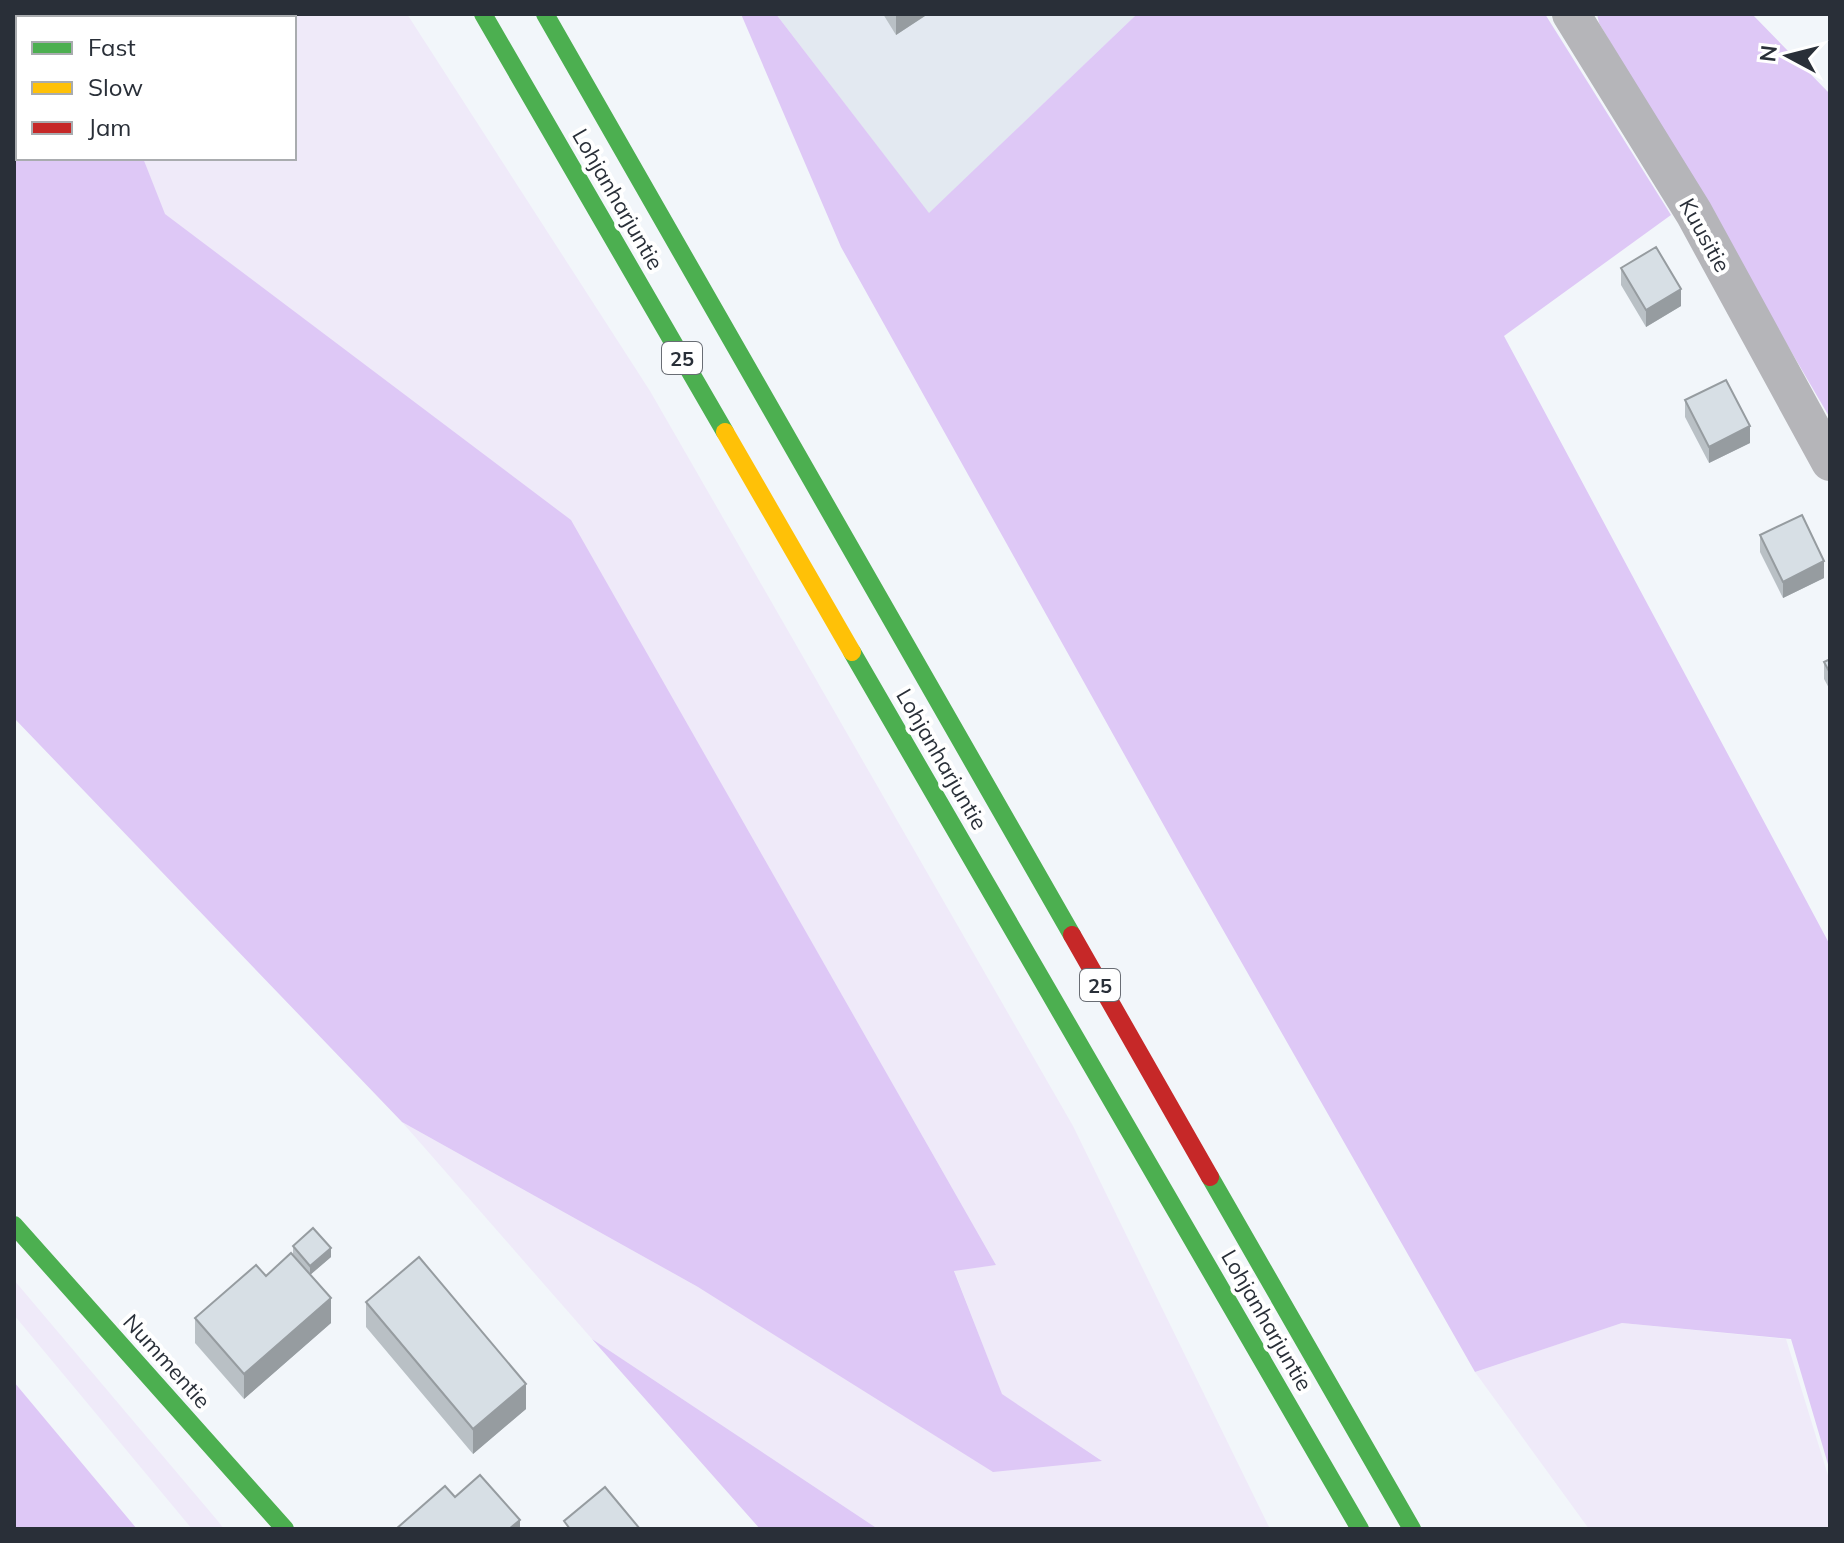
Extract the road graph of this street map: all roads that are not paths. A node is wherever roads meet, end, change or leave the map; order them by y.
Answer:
1 (483, 14) edge
2 (545, 14) edge
3 (1571, 14) edge
4 (1830, 462) edge
5 (14, 1225) edge
6 (1307, 1348) junction
7 (1272, 1377) junction
8 (1405, 1481) dead end
9 (1331, 1515) dead end
10 (285, 1529) edge
11 (1360, 1529) edge
12 (1412, 1529) edge

1 - 7 main road, Lohjanharjuntie / 25
2 - 6 main road, Lohjanharjuntie / 25
3 - 4 street, Kuusitie
5 - 10 main road, Nummentie
6 - 8 main road
6 - 12 main road, Lohjanharjuntie / 25
7 - 9 main road
7 - 11 main road, Lohjanharjuntie / 25

